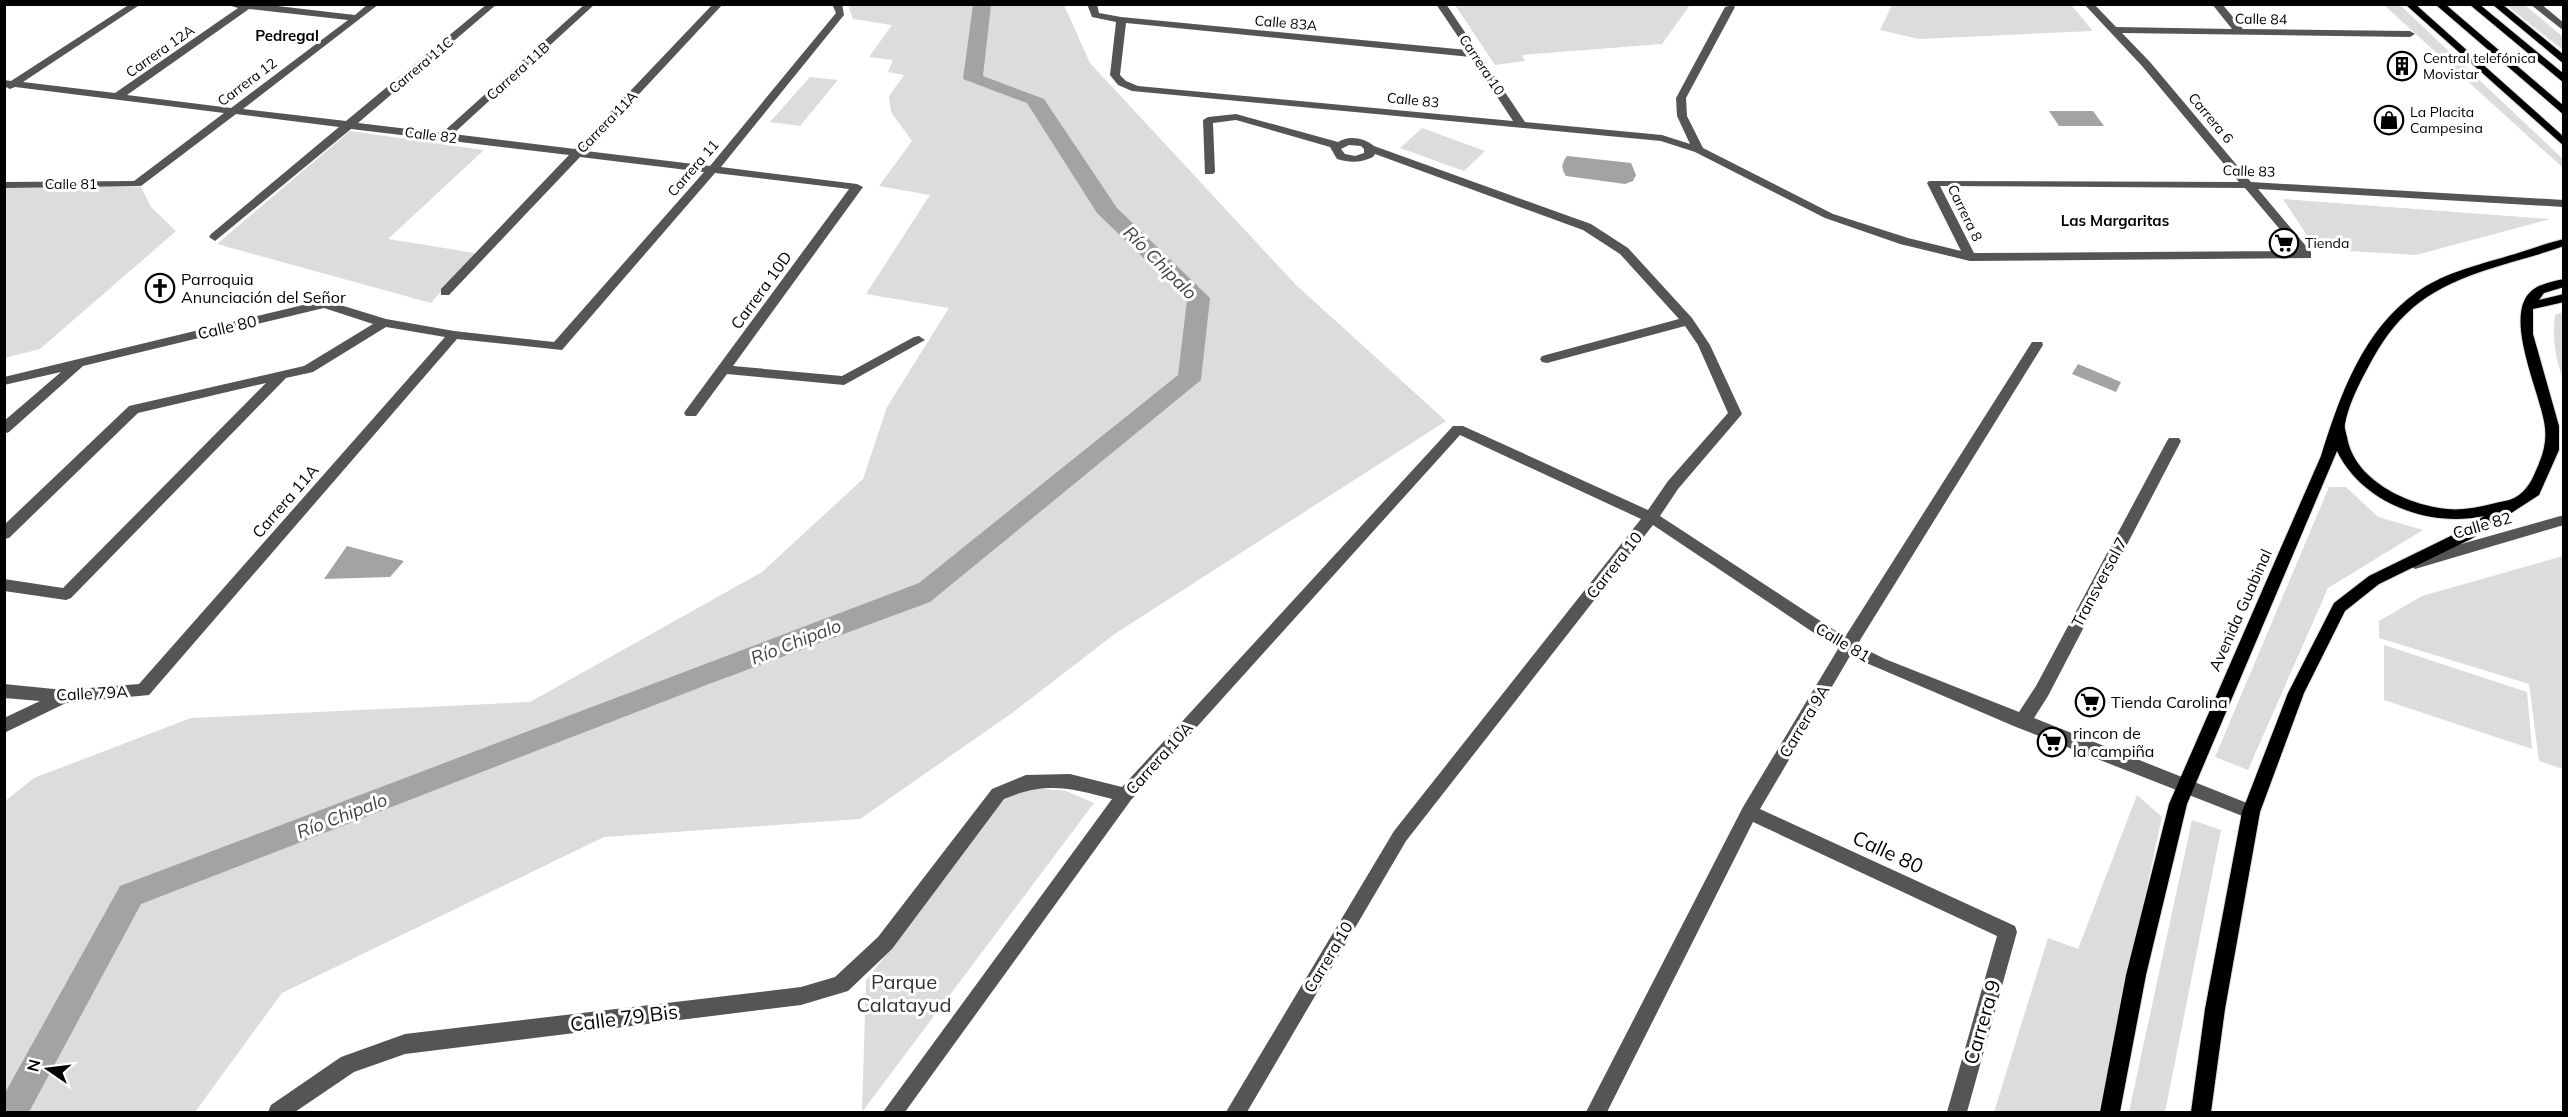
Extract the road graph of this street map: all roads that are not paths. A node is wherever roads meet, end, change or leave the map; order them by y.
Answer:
1 (137, 4) edge
2 (229, 4) edge
3 (375, 4) edge
4 (493, 4) edge
5 (591, 4) edge
6 (719, 4) edge
7 (837, 4) edge
8 (1092, 4) edge
9 (1441, 4) edge
10 (2088, 4) edge
11 (2216, 4) edge
12 (2409, 4) edge
13 (2439, 4) edge
14 (2473, 4) edge
15 (2496, 4) edge
16 (2535, 4) edge
17 (247, 6) junction
18 (1730, 7) dead end
19 (357, 18) junction
20 (1121, 20) junction
21 (2564, 28) edge
22 (2112, 30) junction
23 (2240, 32) junction
24 (2410, 34) dead end
25 (1475, 54) junction
26 (2564, 61) edge
27 (2564, 80) edge
28 (7, 86) edge
29 (117, 97) junction
30 (233, 111) junction
31 (2564, 112) edge
32 (349, 125) junction
33 (1522, 126) junction
34 (444, 137) junction
35 (2564, 143) edge
36 (1337, 145) junction
37 (1370, 148) junction
38 (1700, 150) junction
39 (578, 153) junction
40 (713, 169) junction
41 (1209, 172) dead end
42 (1933, 183) joint
43 (137, 184) joint
44 (4, 185) edge
45 (2247, 185) junction
46 (857, 187) joint
47 (2564, 204) edge
48 (215, 237) dead end
49 (2564, 242) edge
50 (2307, 255) joint
51 (1971, 257) junction
52 (2564, 283) edge
53 (446, 292) dead end
54 (2564, 298) edge
55 (2527, 307) junction
56 (1688, 321) junction
57 (384, 323) junction
58 (454, 335) junction
59 (918, 340) dead end
60 (2037, 345) dead end
61 (557, 347) joint
62 (1547, 359) dead end
63 (81, 362) junction
64 (724, 369) junction
65 (282, 375) junction
66 (4, 381) edge
67 (692, 413) dead end
68 (2339, 418) junction
69 (4, 429) edge
70 (1458, 429) joint
71 (2174, 441) dead end
72 (2522, 501) junction
73 (1651, 517) junction
74 (2564, 520) edge
75 (4, 534) edge
76 (2409, 564) junction
77 (4, 585) edge
78 (1849, 648) junction
79 (143, 690) joint
80 (4, 691) edge
81 (64, 697) junction
82 (2022, 722) junction
83 (4, 726) edge
84 (2184, 786) junction
85 (1125, 795) junction
86 (1749, 812) junction
87 (2251, 812) junction
88 (2008, 932) joint
89 (278, 1113) edge
90 (893, 1113) edge
91 (1236, 1113) edge
92 (1596, 1113) edge
93 (1957, 1113) edge
94 (2110, 1113) edge
95 (2201, 1113) edge

1 - 28 street
2 - 17 street
3 - 19 street, Carrera 12
4 - 32 street, Carrera 11C
5 - 34 street, Carrera 11B
6 - 39 street, Carrera 11A
7 - 40 street, Carrera 11
8 - 20 street, Calle 83A
9 - 25 street, Carrera 10
10 - 22 street, Carrera 6
11 - 23 street
12 - 35 main road
13 - 31 main road
14 - 27 main road
15 - 26 main road
16 - 21 street
17 - 19 street
17 - 29 street, Carrera 12A
18 - 38 street
19 - 30 street, Carrera 12
20 - 25 street, Calle 83A
20 - 33 street, Calle 83
22 - 23 street, Calle 84
22 - 45 street, Carrera 6
23 - 24 street, Calle 84
25 - 33 street, Carrera 10
28 - 29 street, Calle 82
29 - 30 street, Calle 82
30 - 32 street, Calle 82
30 - 43 street, Carrera 12
32 - 34 street, Calle 82
32 - 48 street, Carrera 11C
33 - 38 street, Calle 83
34 - 39 street, Calle 82
36 - 37 street, Carrera 10
36 - 37 street
36 - 41 street
37 - 56 street, Carrera 10
38 - 51 street, Calle 83
39 - 40 street, Calle 82
39 - 53 street, Carrera 11A
40 - 46 street, Calle 82
40 - 61 street, Carrera 11
42 - 45 street, Calle 83
42 - 51 street, Carrera 8
43 - 44 street, Calle 81
45 - 47 street, Calle 83
45 - 50 street, Carrera 6
46 - 64 street, Carrera 10D
49 - 68 main road, Avenida Guabinal
50 - 51 street, Calle 83
52 - 55 main road
54 - 55 main road
55 - 72 main road
56 - 62 street
56 - 73 street, Carrera 10
57 - 58 street, Calle 80
57 - 63 street, Calle 80
57 - 65 street
58 - 61 street, Calle 80
58 - 79 street, Carrera 11A
59 - 64 street
60 - 78 street, Carrera 9A
63 - 66 street, Calle 80
63 - 69 street
64 - 67 street, Carrera 10D
65 - 75 street
65 - 77 street
68 - 72 main road
68 - 84 main road, Avenida Guabinal
70 - 73 street, Calle 81
70 - 85 street, Carrera 10A
71 - 82 street, Transversal 7
72 - 76 main road
73 - 78 street, Calle 81
73 - 91 street, Carrera 10
74 - 76 street, Calle 82
76 - 87 main road
78 - 82 street, Calle 81
78 - 86 street, Carrera 9A
79 - 81 street, Calle 79A
80 - 81 street, Calle 79A
81 - 83 street
82 - 84 street, Calle 81
84 - 87 street, Calle 81
84 - 94 main road, Avenida Guabinal
85 - 89 street, Calle 79 Bis
85 - 90 street, Carrera 10A
86 - 88 street, Calle 80
86 - 92 street, Carrera 9A
87 - 95 main road
88 - 93 street, Carrera 9

